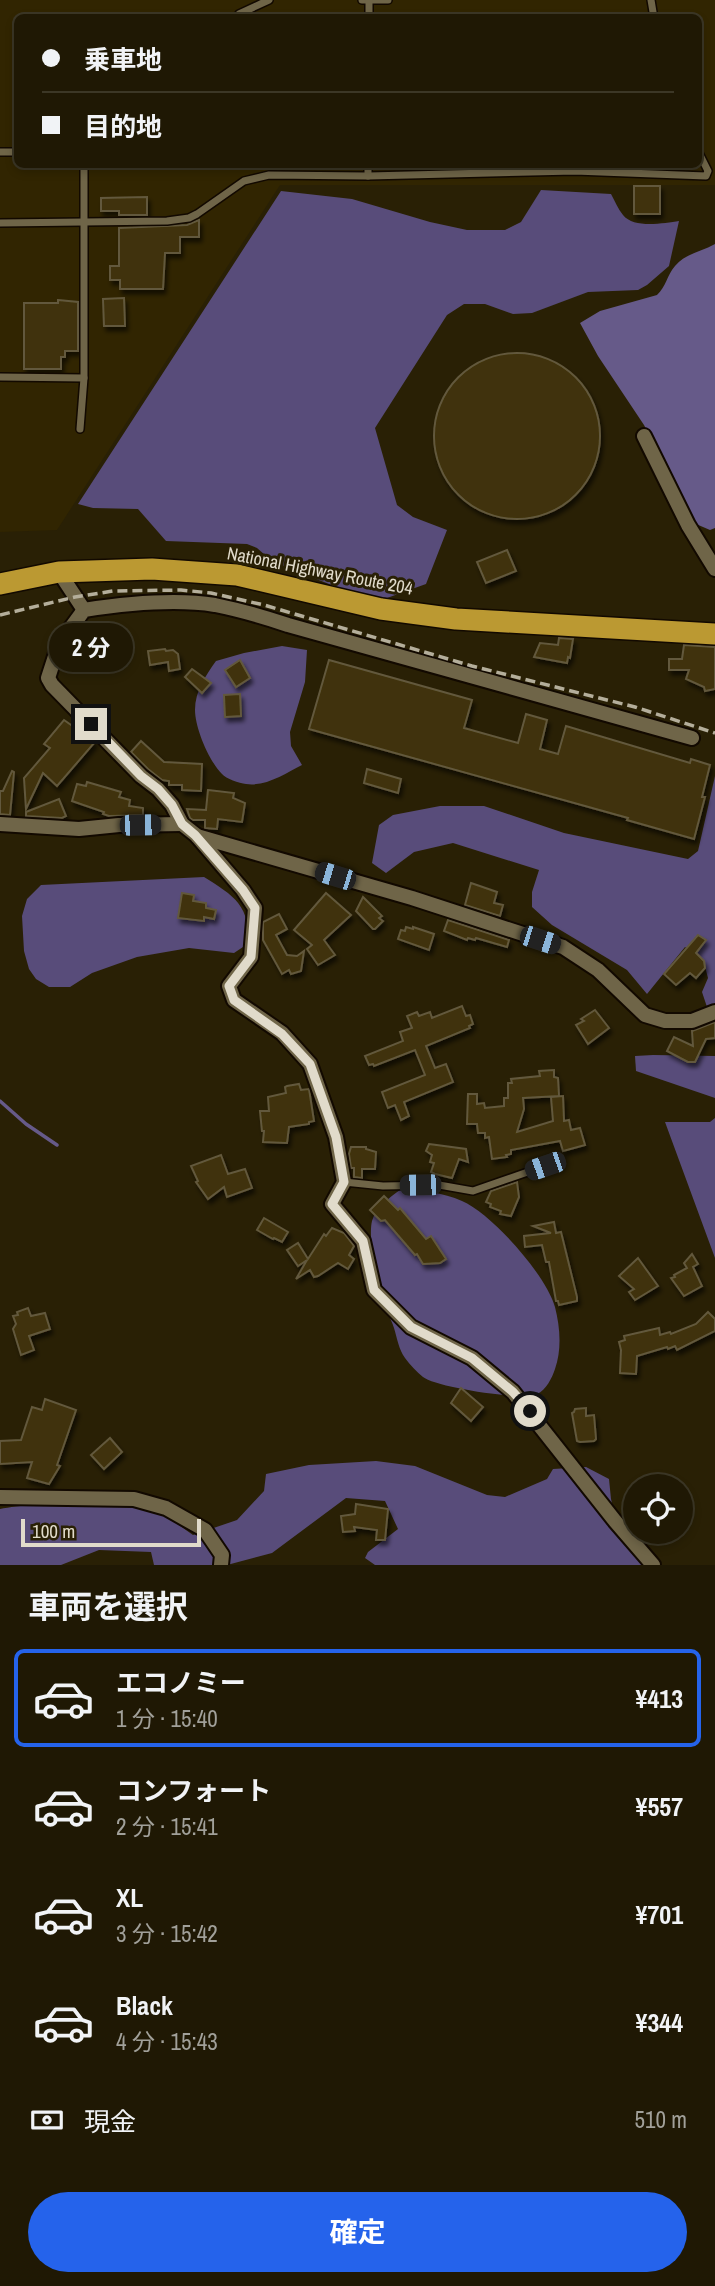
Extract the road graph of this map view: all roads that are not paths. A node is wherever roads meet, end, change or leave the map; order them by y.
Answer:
1 (270, 0) edge
2 (362, 0) edge
3 (369, 0) edge
4 (388, 0) edge
5 (239, 14) edge
6 (702, 159) edge
7 (83, 168) edge
8 (368, 168) edge
9 (368, 176) junction
10 (0, 223) edge
11 (83, 223) junction
12 (0, 377) edge
13 (84, 378) junction
14 (80, 429) dead end
15 (644, 436) dead end
16 (715, 569) edge
17 (59, 572) junction
18 (0, 584) edge
19 (84, 610) junction
20 (715, 634) edge
21 (692, 738) dead end
22 (0, 824) edge
23 (182, 824) junction
24 (195, 835) junction
25 (715, 1013) edge
26 (545, 1166) dead end
27 (344, 1182) junction
28 (0, 1497) edge
29 (220, 1565) edge
30 (653, 1565) edge

1 - 5 lane
2 - 3 lane
3 - 4 lane
6 - 9 lane
7 - 11 lane
8 - 9 lane
9 - 11 lane
10 - 11 lane
11 - 13 lane
12 - 13 lane
13 - 14 lane
15 - 16 street
17 - 18 highway, National Highway Route 204
17 - 19 street
17 - 20 highway, National Highway Route 204
19 - 21 street
19 - 23 street
22 - 23 street
23 - 24 street
24 - 25 street
24 - 27 street
26 - 27 lane
27 - 30 street
28 - 29 street

